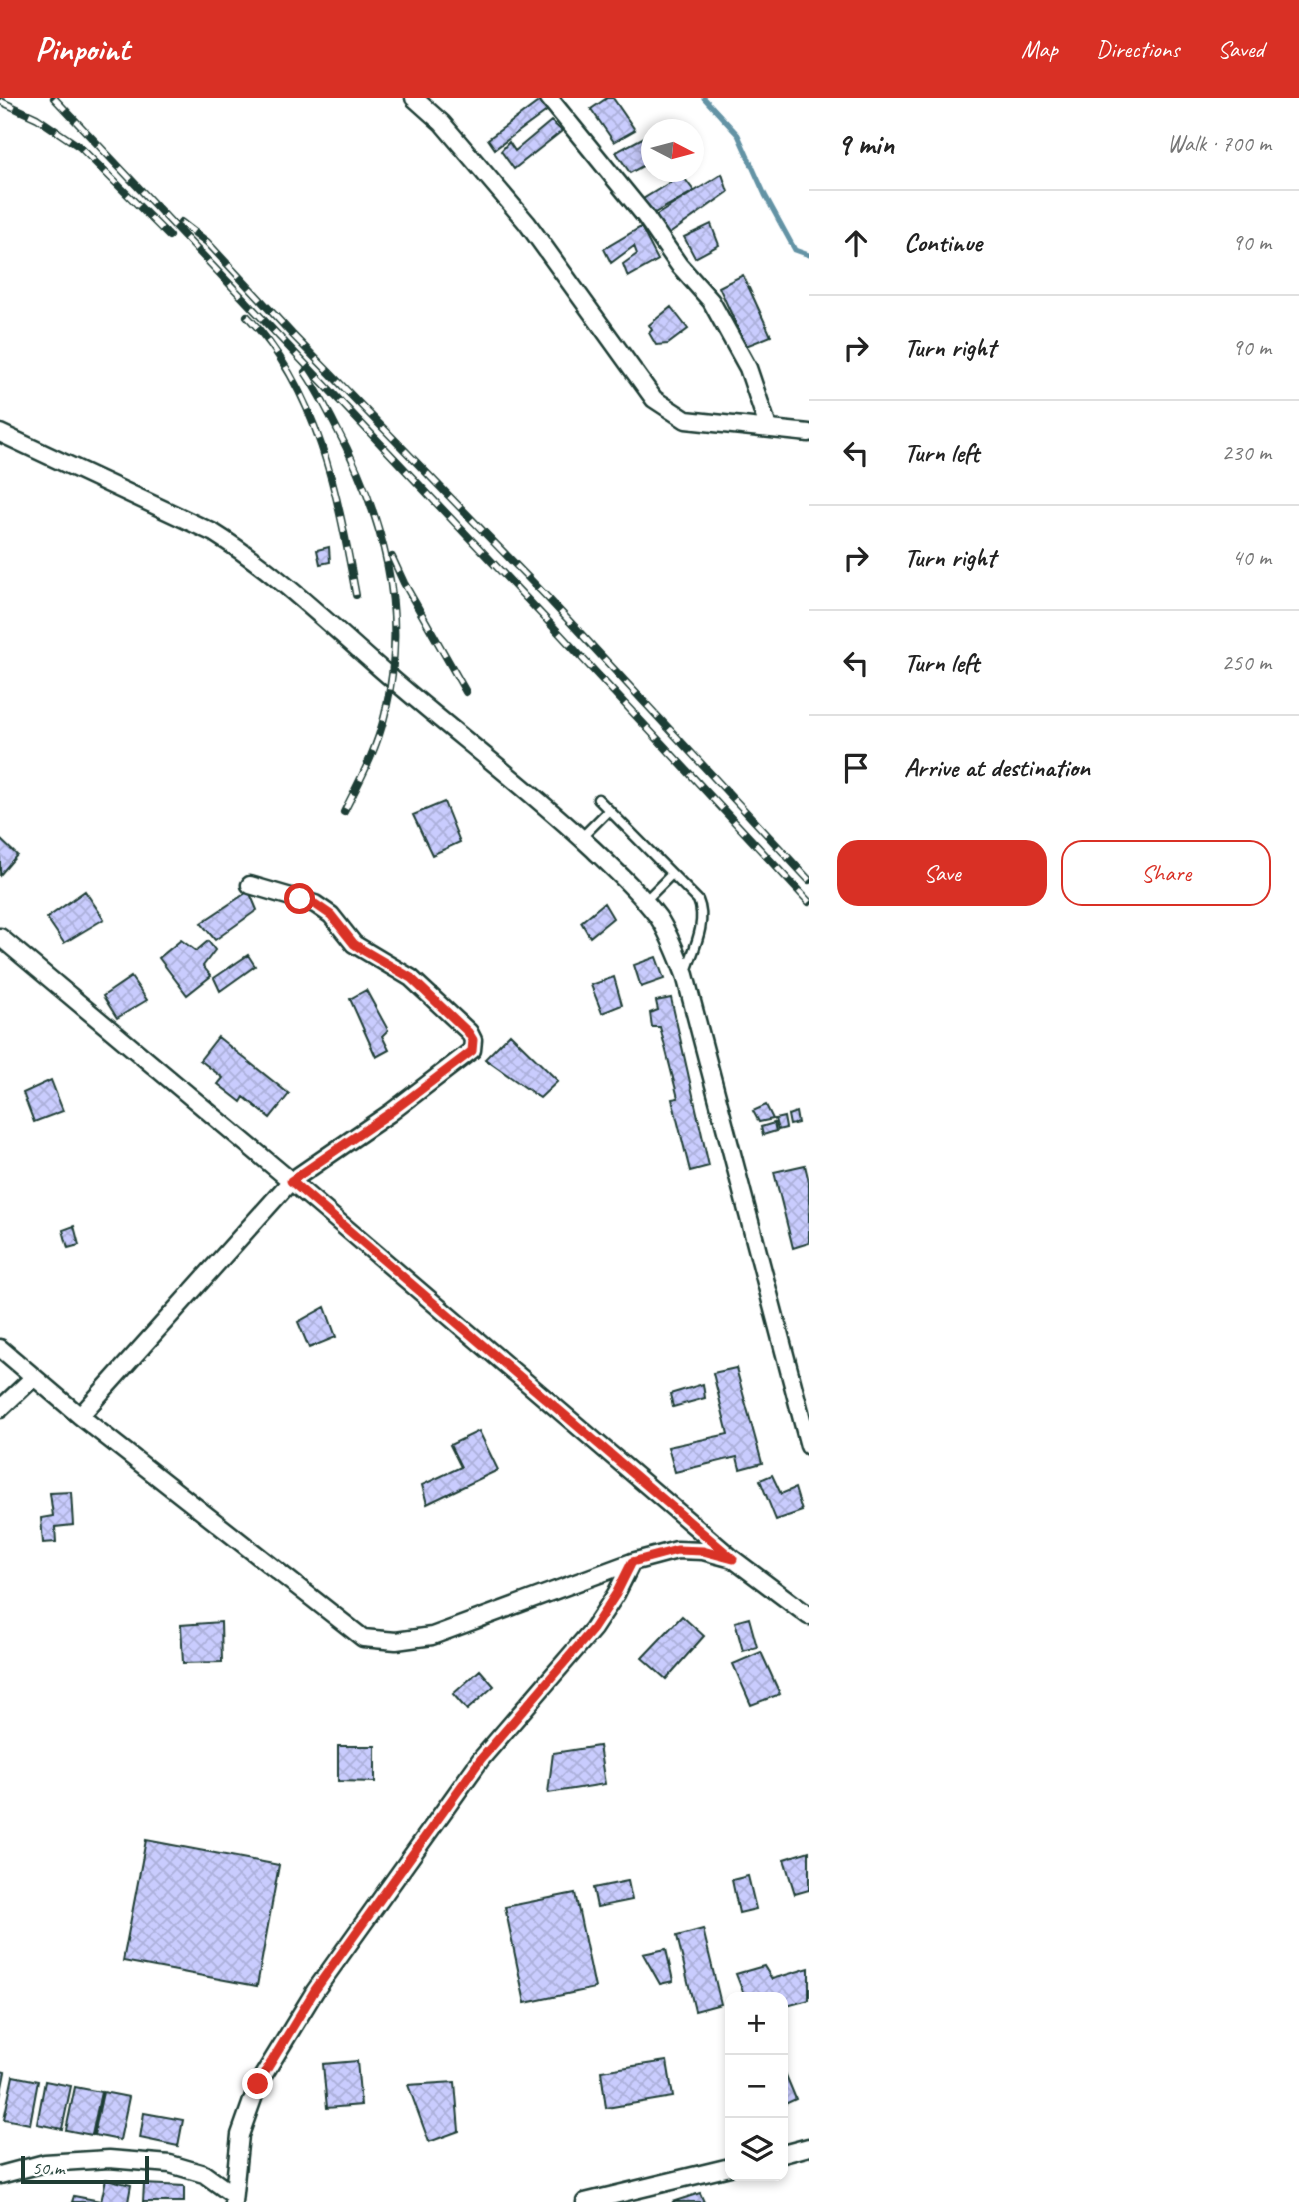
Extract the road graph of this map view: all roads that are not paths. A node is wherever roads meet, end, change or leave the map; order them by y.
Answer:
1 (414, 98) edge
2 (549, 98) edge
3 (768, 427) junction
4 (0, 433) edge
5 (809, 433) edge
6 (598, 799) dead end
7 (609, 810) junction
8 (581, 838) junction
9 (672, 874) junction
10 (250, 884) dead end
11 (645, 901) junction
12 (0, 937) edge
13 (685, 975) junction
14 (291, 1181) junction
15 (0, 1348) edge
16 (34, 1377) junction
17 (0, 1409) edge
18 (80, 1416) junction
19 (809, 1446) edge
20 (733, 1559) junction
21 (632, 1562) junction
22 (809, 1616) edge
23 (809, 2147) edge
24 (788, 2153) edge
25 (725, 2168) edge
26 (0, 2175) edge
27 (233, 2198) edge
28 (585, 2202) edge

1 - 3 street
2 - 3 street
3 - 5 street
4 - 8 street
6 - 7 lane
7 - 8 lane
7 - 9 lane
8 - 11 street
9 - 11 lane
9 - 13 lane
10 - 14 street
11 - 13 street
12 - 14 street
13 - 19 street
14 - 18 street
14 - 20 street
15 - 16 street
16 - 17 street
16 - 18 street
18 - 21 street
20 - 21 street
20 - 22 street
21 - 27 street
23 - 24 street
25 - 28 street
26 - 27 street

